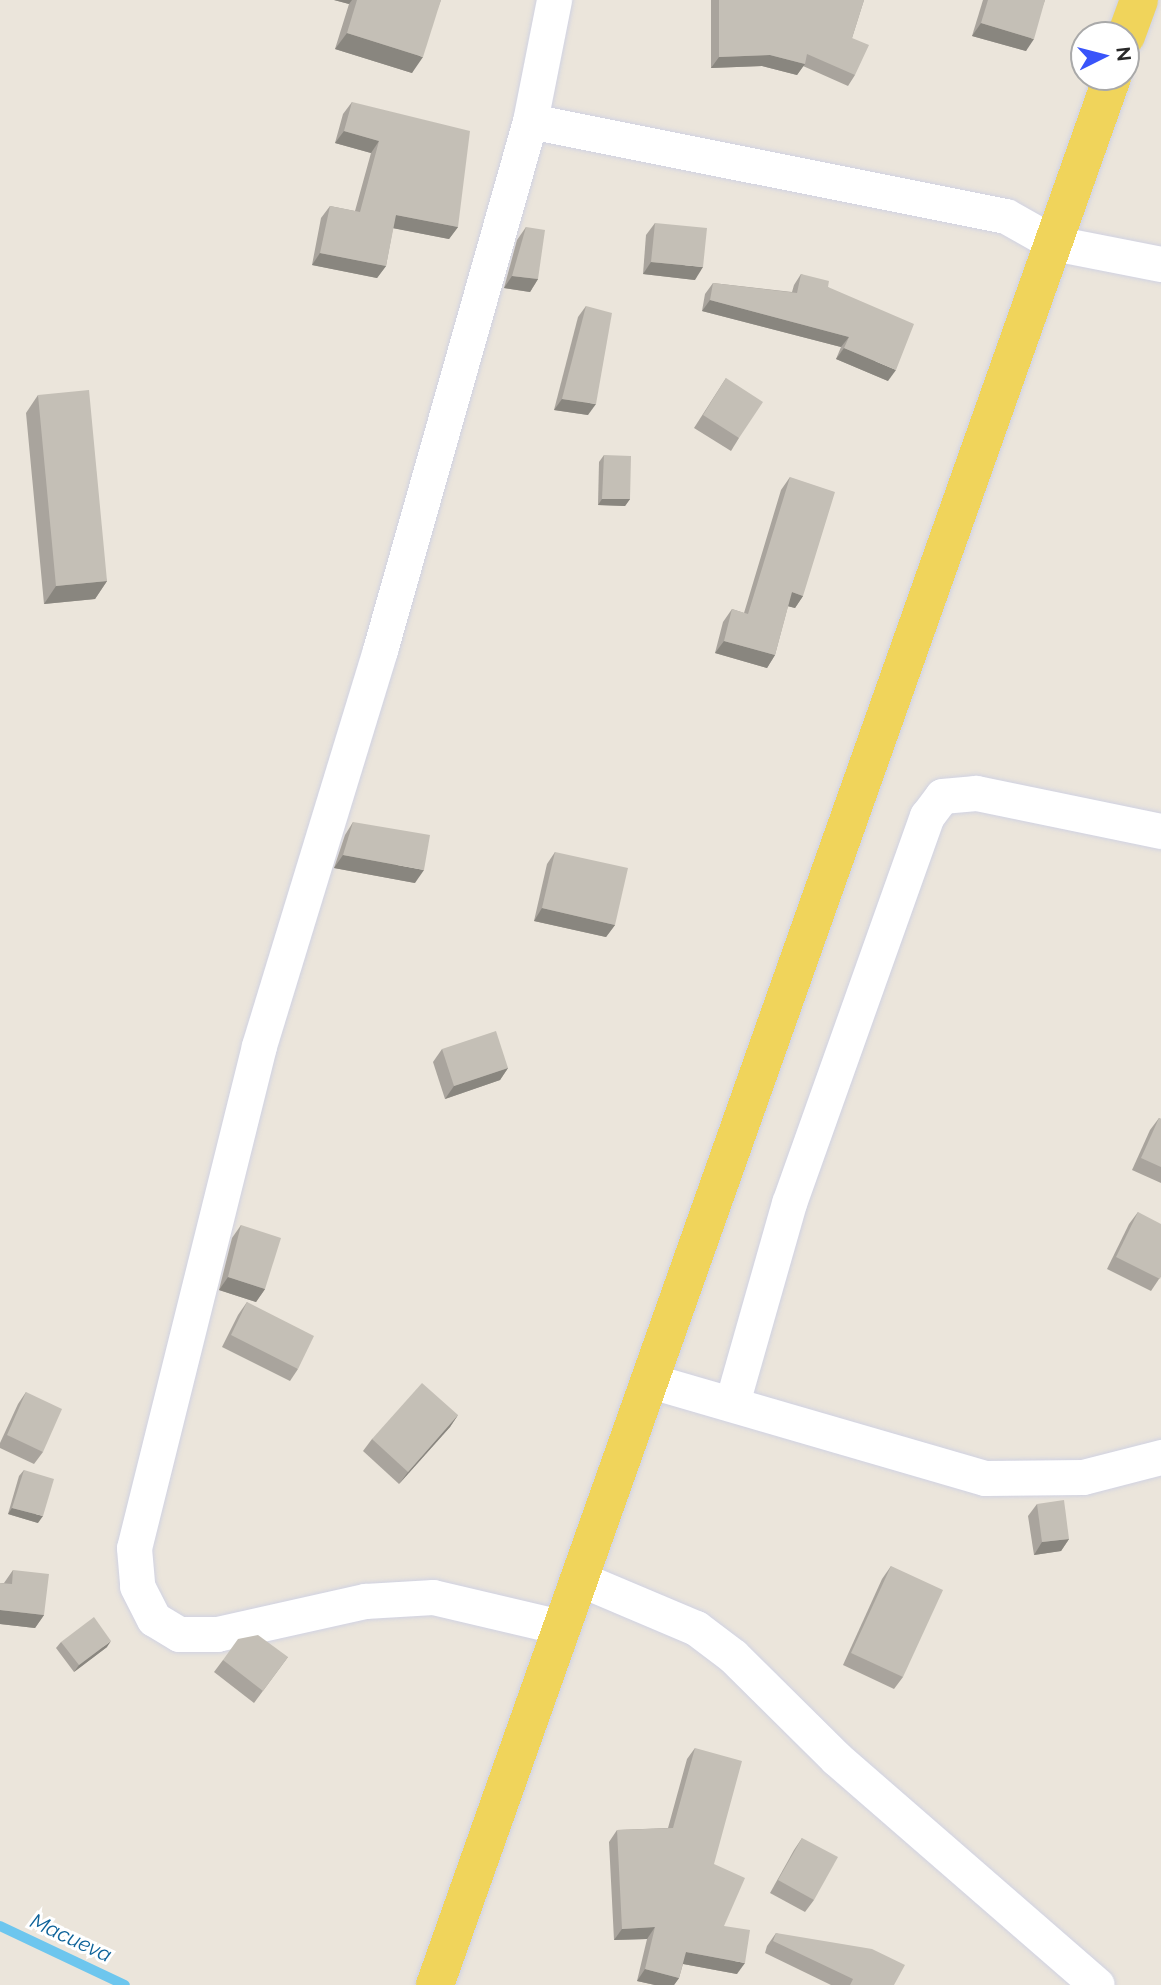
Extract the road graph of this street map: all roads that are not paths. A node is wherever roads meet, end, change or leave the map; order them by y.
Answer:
1 (554, 0) edge
2 (1139, 0) edge
3 (1131, 21) edge
4 (1107, 91) edge
5 (530, 121) junction
6 (1054, 243) junction
7 (1161, 264) edge
8 (1161, 831) edge
9 (651, 1381) junction
10 (732, 1403) junction
11 (1161, 1457) edge
12 (580, 1580) junction
13 (561, 1627) junction
14 (435, 1985) edge
15 (1097, 1985) edge

1 - 5 street
2 - 3 main road
4 - 6 main road
5 - 6 street
5 - 13 street
6 - 7 street
6 - 9 main road
8 - 10 street
9 - 10 street
9 - 12 main road
10 - 11 street
12 - 13 main road
12 - 15 street
13 - 14 main road

